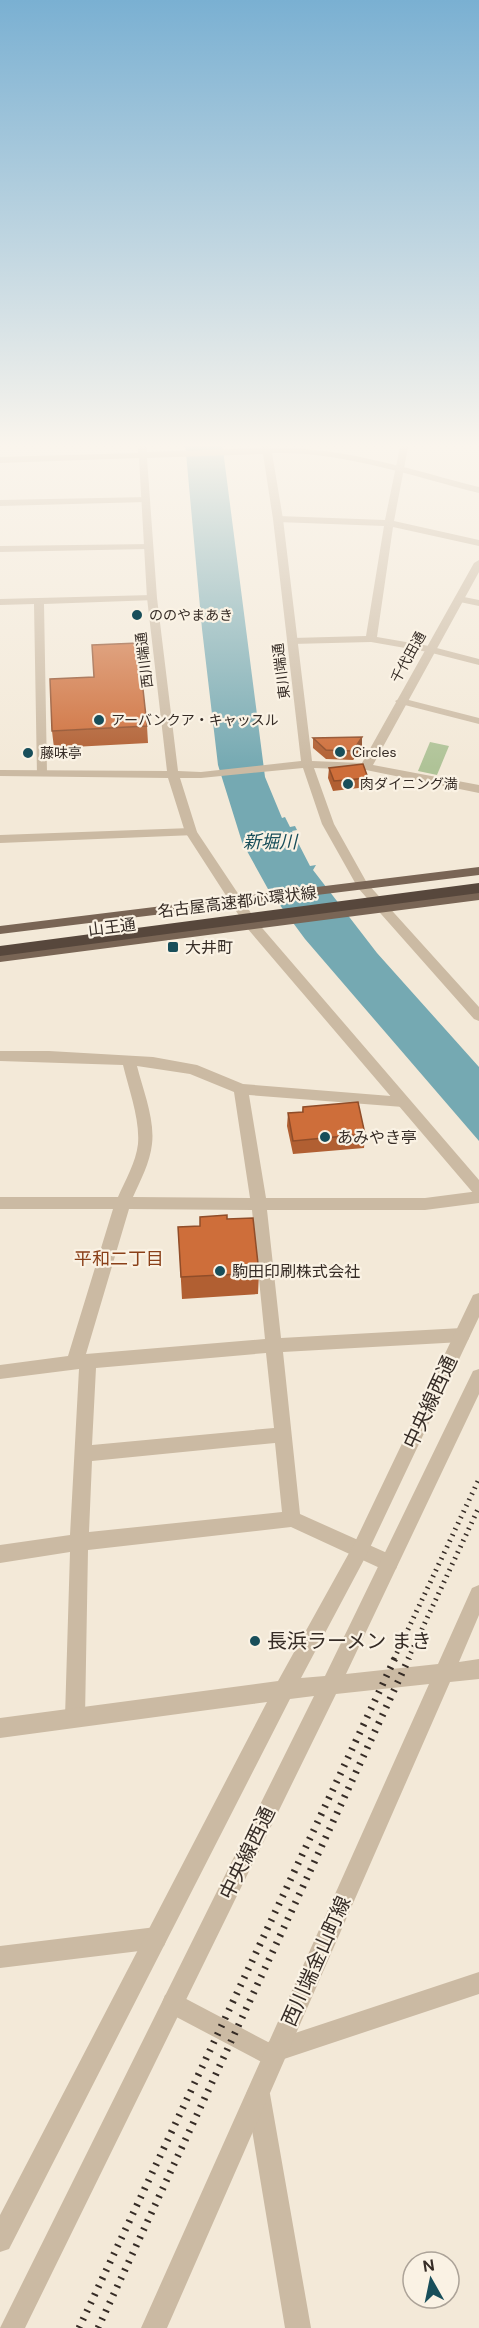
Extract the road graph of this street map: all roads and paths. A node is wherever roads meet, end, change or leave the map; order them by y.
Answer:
1 (148, 551) edge
2 (282, 551) edge
3 (385, 551) edge
4 (479, 563) edge
5 (152, 598) junction
6 (459, 599) junction
7 (39, 601) junction
8 (0, 602) edge
9 (479, 603) edge
10 (371, 639) junction
11 (292, 641) junction
12 (429, 649) junction
13 (479, 662) edge
14 (401, 701) junction
15 (479, 721) edge
16 (307, 764) junction
17 (366, 767) junction
18 (0, 773) edge
19 (41, 773) junction
20 (173, 774) junction
21 (479, 789) edge
22 (191, 832) junction
23 (0, 839) edge
24 (479, 871) edge
25 (362, 885) junction
26 (479, 888) edge
27 (479, 896) edge
28 (235, 901) junction
29 (384, 908) junction
30 (252, 925) junction
31 (0, 930) edge
32 (0, 951) edge
33 (0, 958) edge
34 (478, 1013) edge
35 (0, 1056) edge
36 (129, 1061) junction
37 (241, 1089) junction
38 (403, 1102) junction
39 (479, 1190) edge
40 (479, 1197) edge
41 (0, 1203) edge
42 (123, 1203) junction
43 (259, 1204) junction
44 (479, 1300) edge
45 (462, 1335) junction
46 (274, 1345) junction
47 (81, 1361) junction
48 (0, 1371) edge
49 (479, 1376) edge
50 (283, 1435) junction
51 (84, 1454) junction
52 (292, 1519) junction
53 (79, 1542) junction
54 (360, 1550) junction
55 (0, 1554) edge
56 (389, 1563) junction
57 (479, 1594) edge
58 (479, 1669) edge
59 (442, 1674) junction
60 (330, 1686) junction
61 (284, 1690) junction
62 (75, 1717) junction
63 (0, 1728) edge
64 (156, 1938) junction
65 (0, 1957) edge
66 (479, 1983) edge
67 (173, 2003) junction
68 (275, 2054) junction
69 (257, 2093) junction
70 (0, 2240) edge
71 (12, 2328) edge
72 (153, 2328) edge
73 (298, 2328) edge

1 - 5 street, 西川端通
2 - 11 street, 東川端通
3 - 10 street
4 - 6 street, 千代田通
5 - 7 street
5 - 20 street, 西川端通
6 - 9 street
6 - 12 street, 千代田通
7 - 8 street
7 - 19 street
10 - 11 street
10 - 12 street
11 - 16 street, 東川端通
12 - 13 street
12 - 14 street, 千代田通
14 - 15 street
14 - 17 street, 千代田通
16 - 17 street
16 - 20 street
16 - 25 street, 東川端通
17 - 21 street
18 - 19 street
19 - 20 street
20 - 22 street, 西川端通
22 - 23 street
22 - 28 street, 西川端通
24 - 25 main road, 山王通
25 - 28 main road, 山王通
25 - 29 street, 東川端通
26 - 32 highway, 名古屋高速都心環状線
27 - 29 main road, 山王通
28 - 30 street, 西川端通
28 - 31 main road, 山王通
29 - 30 main road, 山王通
29 - 34 street, 東川端通
30 - 33 main road, 山王通
30 - 38 street, 西川端通
35 - 36 street
36 - 37 street
36 - 42 street
37 - 38 street
37 - 43 street
38 - 39 street, 西川端通
40 - 43 street
41 - 42 street
42 - 43 street
42 - 47 street
43 - 46 street
44 - 45 street, 中央線西通
45 - 46 street
45 - 54 street, 中央線西通
46 - 47 street
46 - 50 street
47 - 48 street
47 - 51 street
49 - 56 street, 中央線西通
50 - 51 street
50 - 52 street
51 - 53 street
52 - 53 street
52 - 54 street
53 - 55 street
53 - 62 street
54 - 56 street
54 - 61 street, 中央線西通
56 - 60 street, 中央線西通
57 - 59 street, 西川端金山町線
58 - 59 street
59 - 60 street
59 - 68 street, 西川端金山町線
60 - 61 street
60 - 67 street, 中央線西通
61 - 62 street
61 - 64 street, 中央線西通
62 - 63 street
64 - 65 street
64 - 70 street, 中央線西通
66 - 68 street
67 - 68 street
67 - 71 street, 中央線西通
68 - 69 street, 西川端金山町線
69 - 72 street, 西川端金山町線
69 - 73 street

